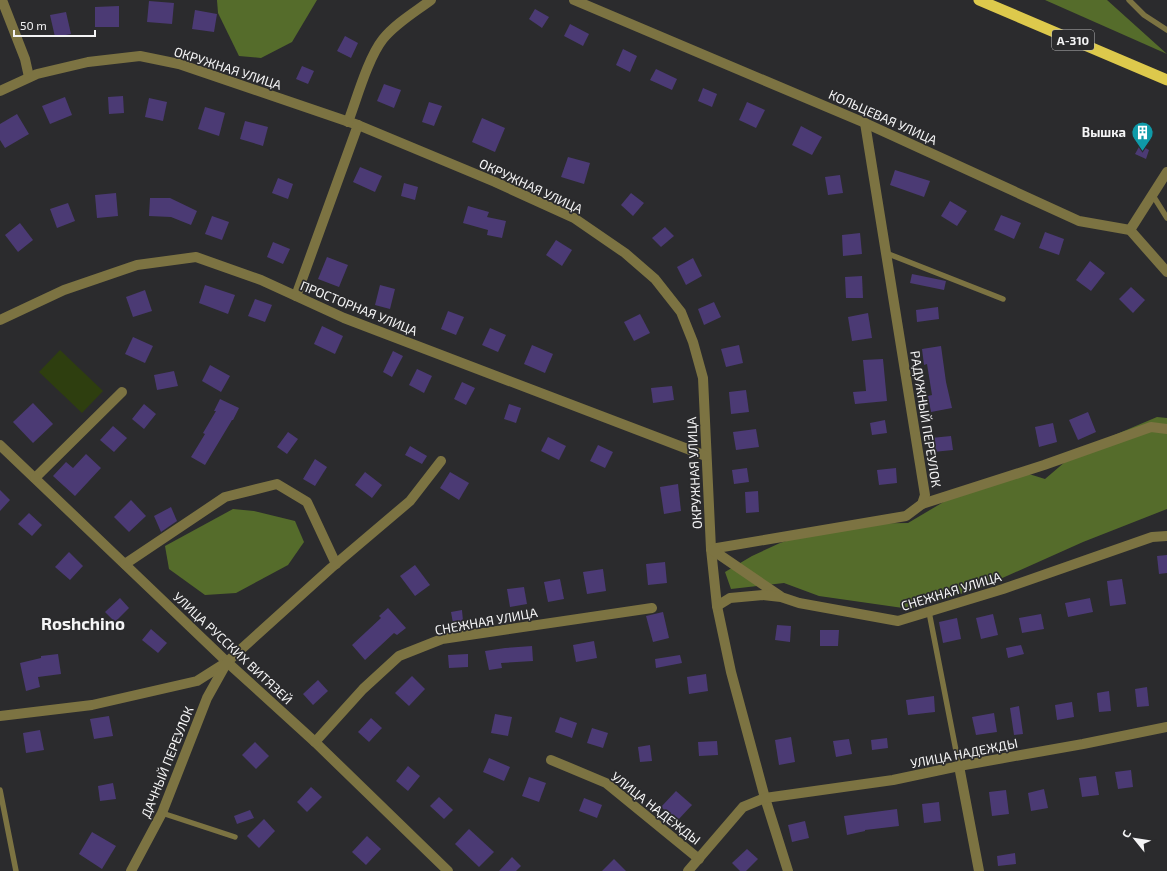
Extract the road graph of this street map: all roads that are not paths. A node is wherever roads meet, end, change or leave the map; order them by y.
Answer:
1 (2, 0) edge
2 (431, 0) edge
3 (574, 0) edge
4 (979, 0) edge
5 (1129, 0) edge
6 (1167, 30) edge
7 (29, 77) junction
8 (1167, 80) edge
9 (0, 91) edge
10 (865, 122) junction
11 (353, 124) junction
12 (1167, 172) edge
13 (1152, 194) junction
14 (1167, 218) edge
15 (1130, 230) junction
16 (886, 254) junction
17 (1167, 272) edge
18 (296, 296) junction
19 (1003, 299) dead end
20 (0, 320) edge
21 (122, 392) dead end
22 (1167, 429) edge
23 (0, 445) edge
24 (706, 456) junction
25 (440, 460) dead end
26 (35, 478) junction
27 (922, 504) junction
28 (1167, 536) edge
29 (711, 549) junction
30 (125, 564) junction
31 (336, 564) junction
32 (781, 597) junction
33 (716, 606) junction
34 (652, 608) dead end
35 (929, 612) junction
36 (227, 662) junction
37 (0, 716) edge
38 (1167, 727) edge
39 (315, 742) junction
40 (551, 760) dead end
41 (959, 766) junction
42 (0, 790) edge
43 (765, 798) junction
44 (162, 813) junction
45 (235, 837) dead end
46 (699, 858) junction
47 (16, 871) edge
48 (131, 871) edge
49 (448, 871) edge
50 (688, 871) edge
51 (788, 871) edge
52 (979, 871) edge

1 - 7 street
2 - 11 street
3 - 10 street, КОЛЬЦЕВАЯ УЛИЦА
4 - 8 highway, А-310
5 - 6 lane
7 - 9 street, ОКРУЖНАЯ УЛИЦА
7 - 11 street, ОКРУЖНАЯ УЛИЦА
10 - 15 street, КОЛЬЦЕВАЯ УЛИЦА
10 - 16 street, РАДУЖНЫЙ ПЕРЕУЛОК
11 - 18 street
11 - 24 street, ОКРУЖНАЯ УЛИЦА
12 - 13 street
13 - 14 lane
13 - 15 street
15 - 17 street
16 - 19 lane
16 - 27 street, РАДУЖНЫЙ ПЕРЕУЛОК
18 - 20 street, ПРОСТОРНАЯ УЛИЦА
18 - 24 street, ПРОСТОРНАЯ УЛИЦА
21 - 26 street
22 - 27 street
23 - 26 street, УЛИЦА РУССКИХ ВИТЯЗЕЙ
24 - 29 street, ОКРУЖНАЯ УЛИЦА
25 - 31 street
26 - 30 street, УЛИЦА РУССКИХ ВИТЯЗЕЙ
27 - 29 street, РАДУЖНЫЙ ПЕРЕУЛОК
28 - 35 street, СНЕЖНАЯ УЛИЦА
29 - 32 street
29 - 33 street, ОКРУЖНАЯ УЛИЦА
30 - 31 street
30 - 36 street, УЛИЦА РУССКИХ ВИТЯЗЕЙ
31 - 36 street
32 - 33 street, СНЕЖНАЯ УЛИЦА
32 - 35 street, СНЕЖНАЯ УЛИЦА
33 - 43 street, ОКРУЖНАЯ УЛИЦА
34 - 39 street, СНЕЖНАЯ УЛИЦА
35 - 41 lane
36 - 37 street
36 - 39 street, УЛИЦА РУССКИХ ВИТЯЗЕЙ
36 - 44 street, ДАЧНЫЙ ПЕРЕУЛОК
38 - 41 street, УЛИЦА НАДЕЖДЫ
39 - 49 street, УЛИЦА РУССКИХ ВИТЯЗЕЙ
40 - 46 street, УЛИЦА НАДЕЖДЫ
41 - 43 street, УЛИЦА НАДЕЖДЫ
41 - 52 street
42 - 47 lane
43 - 46 street, УЛИЦА НАДЕЖДЫ
43 - 51 street
44 - 45 lane
44 - 48 street, ДАЧНЫЙ ПЕРЕУЛОК
46 - 50 street, УЛИЦА НАДЕЖДЫ

